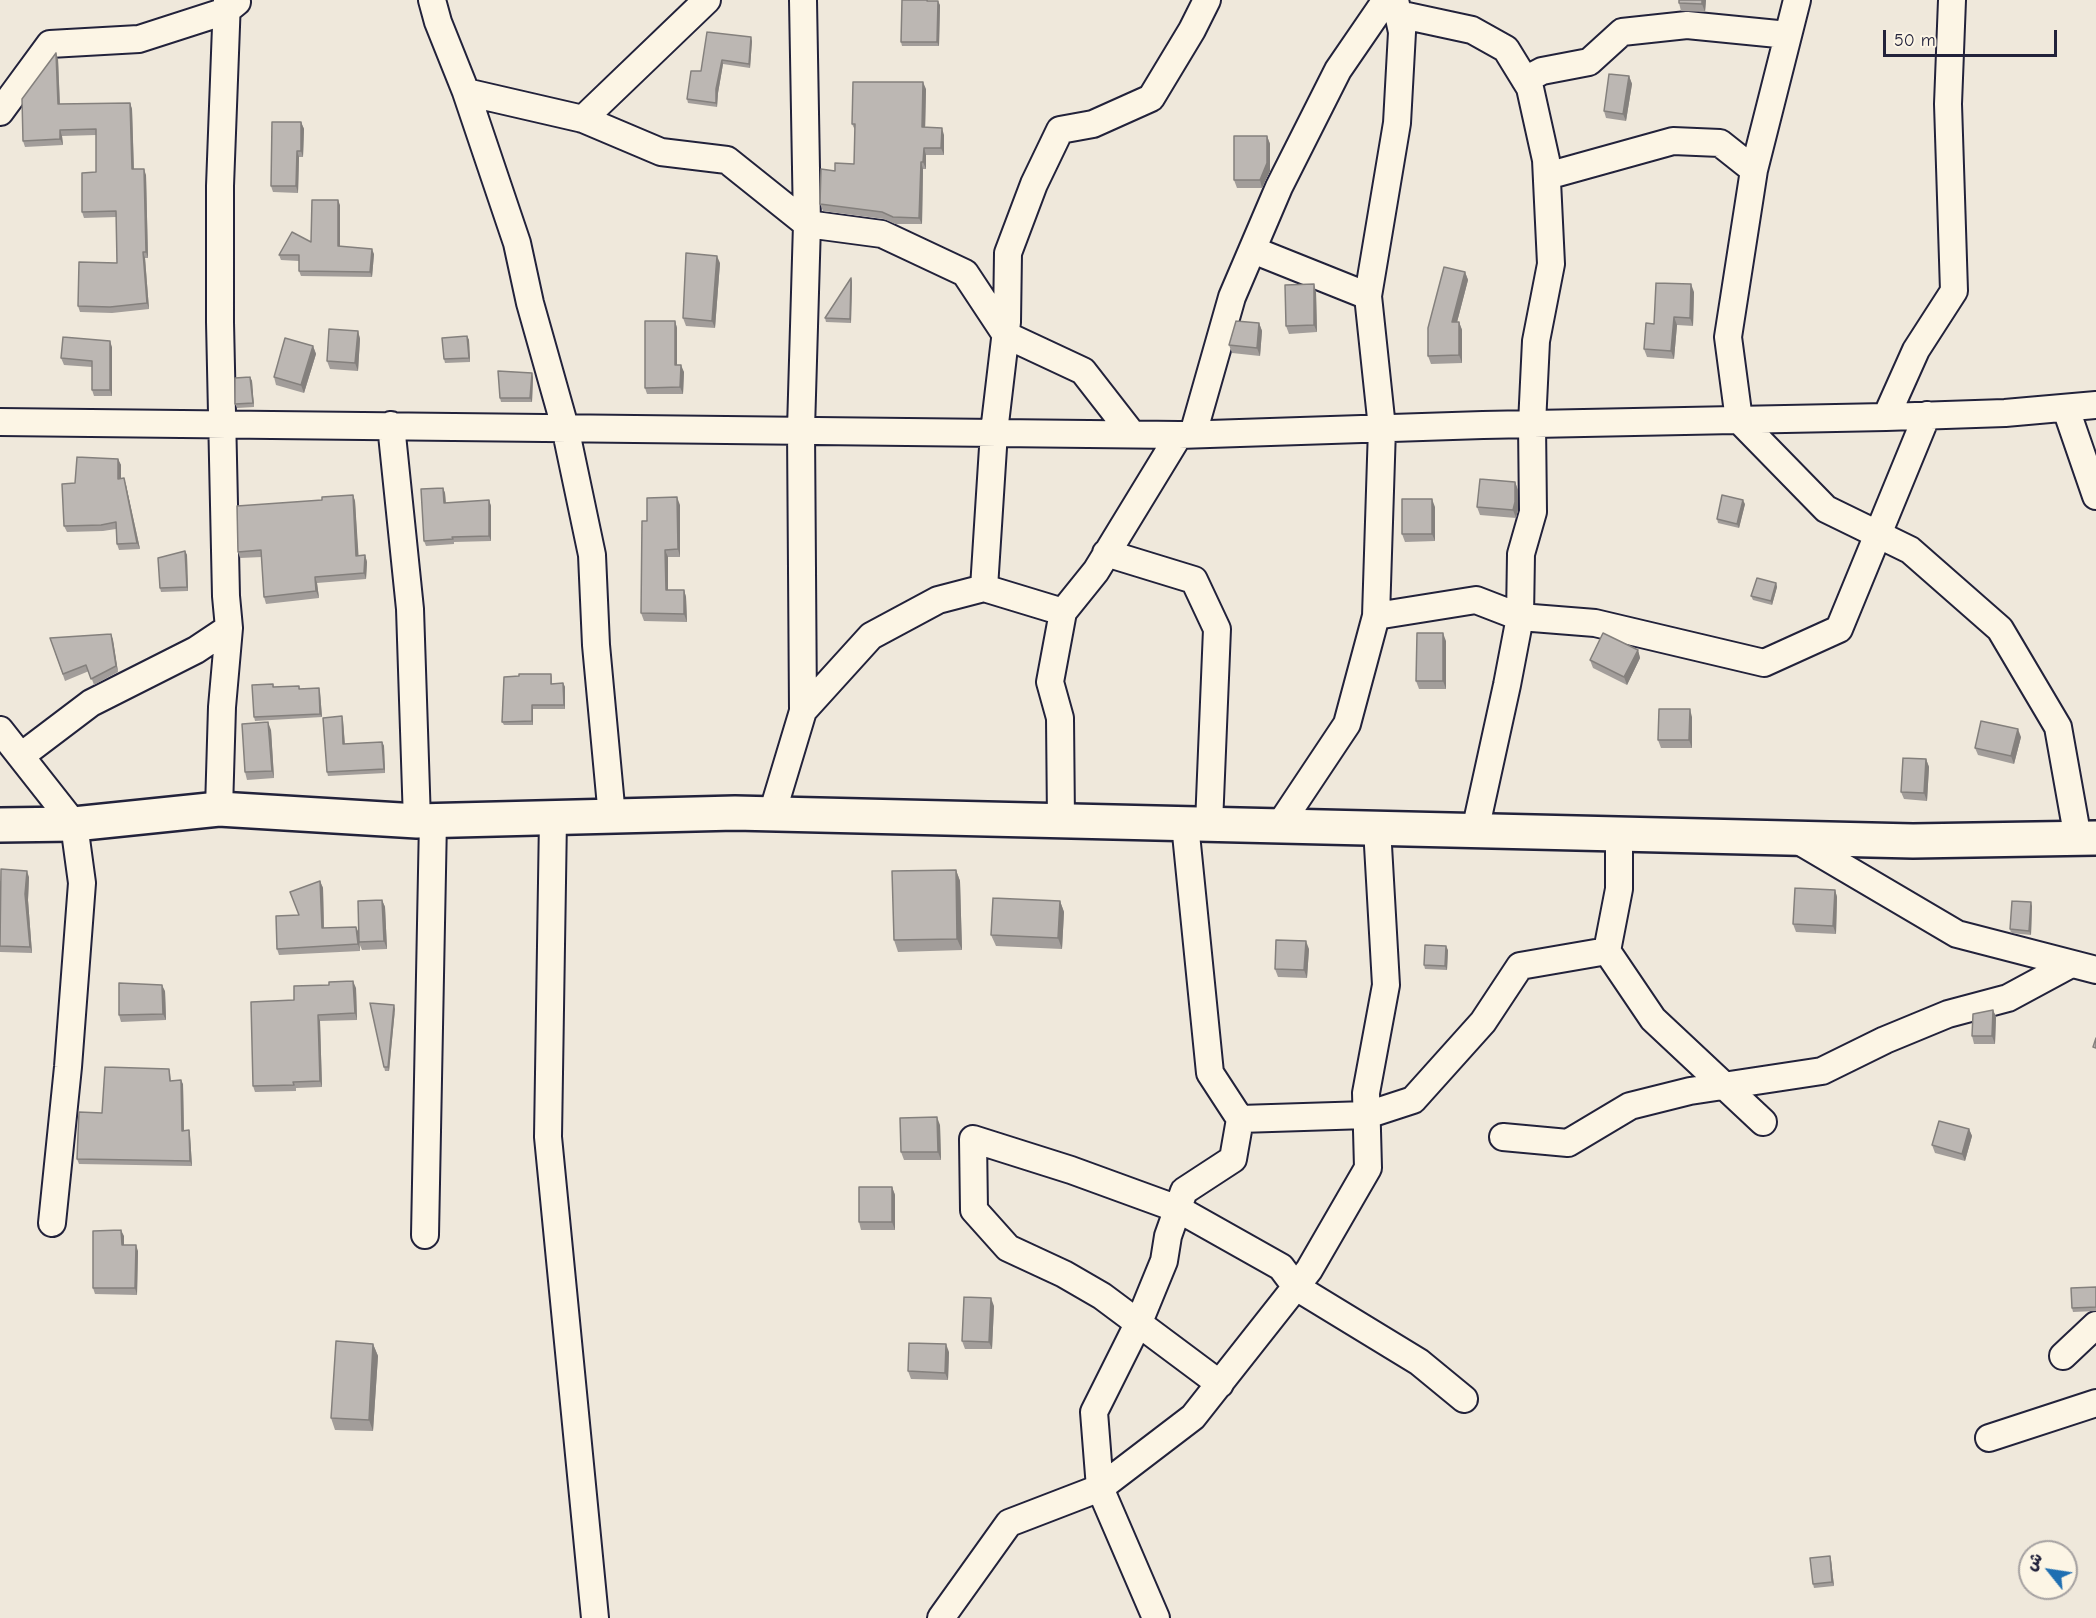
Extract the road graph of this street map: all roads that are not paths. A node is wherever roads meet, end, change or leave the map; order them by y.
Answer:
1 (432, 0) edge
2 (706, 0) edge
3 (803, 0) edge
4 (1207, 0) edge
5 (1797, 0) edge
6 (1952, 0) edge
7 (231, 4) edge
8 (1393, 5) edge
9 (1788, 35) junction
10 (1525, 80) junction
11 (466, 92) junction
12 (0, 112) edge
13 (583, 119) junction
14 (1754, 170) junction
15 (1547, 176) junction
16 (807, 224) junction
17 (1253, 250) junction
18 (1368, 296) junction
19 (1006, 335) junction
20 (2096, 405) edge
21 (2066, 409) junction
22 (1927, 415) junction
23 (1886, 417) junction
24 (1739, 420) junction
25 (0, 422) edge
26 (1533, 423) junction
27 (221, 424) junction
28 (391, 425) junction
29 (566, 427) junction
30 (1382, 428) junction
31 (801, 429) junction
32 (994, 432) junction
33 (1132, 434) junction
34 (1186, 434) junction
35 (2096, 496) edge
36 (1878, 534) junction
37 (1107, 553) junction
38 (984, 588) junction
39 (1064, 612) junction
40 (1376, 616) junction
41 (1520, 616) junction
42 (229, 628) junction
43 (803, 711) junction
44 (0, 730) edge
45 (21, 756) junction
46 (219, 808) junction
47 (772, 814) junction
48 (612, 817) junction
49 (553, 818) junction
50 (425, 821) junction
51 (1060, 821) junction
52 (74, 824) junction
53 (1197, 824) junction
54 (0, 825) edge
55 (1279, 826) junction
56 (1377, 828) junction
57 (1474, 831) junction
58 (1619, 834) junction
59 (1793, 838) junction
60 (2087, 838) edge
61 (1607, 951) junction
62 (2070, 964) junction
63 (2096, 970) edge
64 (1724, 1086) junction
65 (1366, 1115) junction
66 (1240, 1119) junction
67 (1763, 1122) dead end
68 (1503, 1137) dead end
69 (1178, 1209) junction
70 (52, 1223) dead end
71 (424, 1235) dead end
72 (1296, 1287) junction
73 (1139, 1322) junction
74 (2096, 1325) edge
75 (2063, 1356) dead end
76 (1220, 1384) junction
77 (1464, 1399) dead end
78 (2096, 1403) edge
79 (1989, 1438) dead end
80 (1100, 1488) junction
81 (595, 1618) edge
82 (941, 1618) edge
83 (1156, 1618) edge

1 - 11 street
2 - 13 street
3 - 16 street
4 - 19 street
5 - 9 street
6 - 23 street
7 - 12 street
7 - 27 street
8 - 10 street
8 - 17 street
8 - 18 street
9 - 10 street
9 - 14 street
10 - 15 street
11 - 13 street
11 - 29 street
13 - 16 street
14 - 15 street
14 - 24 street
15 - 26 street
16 - 19 street
16 - 31 street
17 - 18 street
17 - 34 street
18 - 30 street
19 - 32 street
19 - 33 street
20 - 21 street
21 - 22 street
21 - 35 street
22 - 23 street
22 - 36 street
23 - 24 street
24 - 26 street
24 - 36 street
25 - 27 street
26 - 30 street
26 - 41 street
27 - 28 street
27 - 42 street
28 - 29 street
28 - 50 street
29 - 31 street
29 - 48 street
30 - 34 street
30 - 40 street
31 - 32 street
31 - 43 street
32 - 33 street
32 - 38 street
33 - 34 street
34 - 37 street
36 - 41 street
36 - 60 street
37 - 39 street
37 - 53 street
38 - 39 street
38 - 43 street
39 - 51 street
40 - 41 street
40 - 55 street
41 - 57 street
42 - 45 street
42 - 46 street
43 - 47 street
44 - 45 street
45 - 52 street
46 - 50 main road
46 - 52 main road
47 - 48 main road
47 - 51 main road
48 - 49 main road
49 - 50 main road
49 - 81 street
50 - 71 street
51 - 53 main road
52 - 54 main road
52 - 70 street
53 - 55 main road
53 - 66 street
55 - 56 main road
56 - 57 main road
56 - 65 street
57 - 58 main road
58 - 59 main road
58 - 61 street
59 - 60 main road
59 - 62 street
61 - 64 street
61 - 65 street
62 - 63 street
62 - 64 street
64 - 67 street
64 - 68 street
65 - 66 street
65 - 72 street
66 - 69 street
69 - 72 street
69 - 73 street
69 - 73 street
72 - 76 street
72 - 77 street
73 - 76 street
73 - 80 street
74 - 75 street
76 - 80 street
78 - 79 street
80 - 82 street
80 - 83 street

